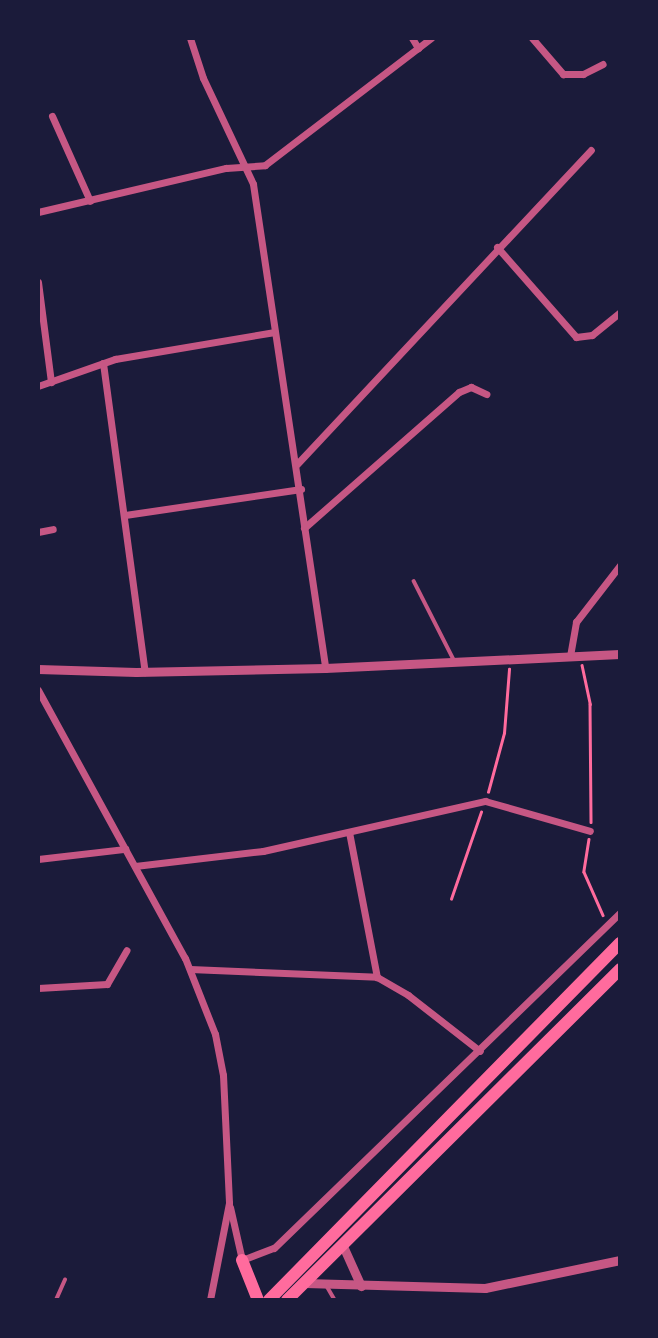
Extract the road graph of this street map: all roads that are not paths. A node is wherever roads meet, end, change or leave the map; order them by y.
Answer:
1 (190, 38) edge
2 (412, 38) edge
3 (431, 38) edge
4 (532, 38) edge
5 (418, 48) junction
6 (603, 64) dead end
7 (52, 116) dead end
8 (592, 150) dead end
9 (249, 168) junction
10 (90, 201) junction
11 (38, 212) edge
12 (497, 247) junction
13 (38, 282) edge
14 (620, 312) edge
15 (275, 332) junction
16 (103, 363) junction
17 (51, 382) junction
18 (38, 386) edge
19 (486, 394) dead end
20 (297, 464) junction
21 (301, 489) junction
22 (125, 515) junction
23 (304, 528) junction
24 (53, 529) dead end
25 (38, 532) edge
26 (620, 565) edge
27 (414, 581) dead end
28 (620, 654) edge
29 (574, 656) junction
30 (454, 662) junction
31 (326, 668) junction
32 (38, 669) edge
33 (145, 672) junction
34 (38, 690) edge
35 (590, 831) road end
36 (349, 832) junction
37 (125, 849) junction
38 (38, 859) edge
39 (135, 866) junction
40 (620, 913) edge
41 (620, 943) edge
42 (127, 950) dead end
43 (190, 969) junction
44 (620, 969) edge
45 (377, 977) junction
46 (38, 988) edge
47 (480, 1051) junction
48 (229, 1203) junction
49 (343, 1246) junction
50 (242, 1260) junction
51 (620, 1260) edge
52 (65, 1280) dead end
53 (305, 1283) junction
54 (327, 1285) junction
55 (361, 1286) junction
56 (56, 1300) edge
57 (210, 1300) edge
58 (258, 1300) edge
59 (268, 1300) edge
60 (288, 1300) edge
61 (335, 1300) edge

1 - 9 street
2 - 5 street
3 - 5 street
4 - 6 street
5 - 9 street
7 - 10 street
8 - 12 street
9 - 10 street
9 - 15 street
10 - 11 street
12 - 14 street
12 - 20 street
13 - 17 street
15 - 16 street
15 - 20 street
16 - 17 street
16 - 22 street
17 - 18 street
19 - 23 street
20 - 21 street
21 - 22 street
21 - 23 street
22 - 33 street
23 - 31 street
24 - 25 street
26 - 29 street
27 - 30 lane
28 - 29 street
29 - 30 street
30 - 31 street
31 - 33 street
32 - 33 street
34 - 37 street
35 - 36 street
36 - 39 street
36 - 45 street
37 - 38 street
37 - 39 street
39 - 43 street
40 - 47 street
41 - 59 highway
42 - 46 street
43 - 45 street
43 - 48 street
44 - 49 highway
45 - 47 street
47 - 50 street
48 - 50 street
48 - 57 street
49 - 53 highway
49 - 55 street
50 - 58 highway
51 - 55 street
52 - 56 lane
53 - 54 street
53 - 60 highway
54 - 55 street
54 - 61 lane

